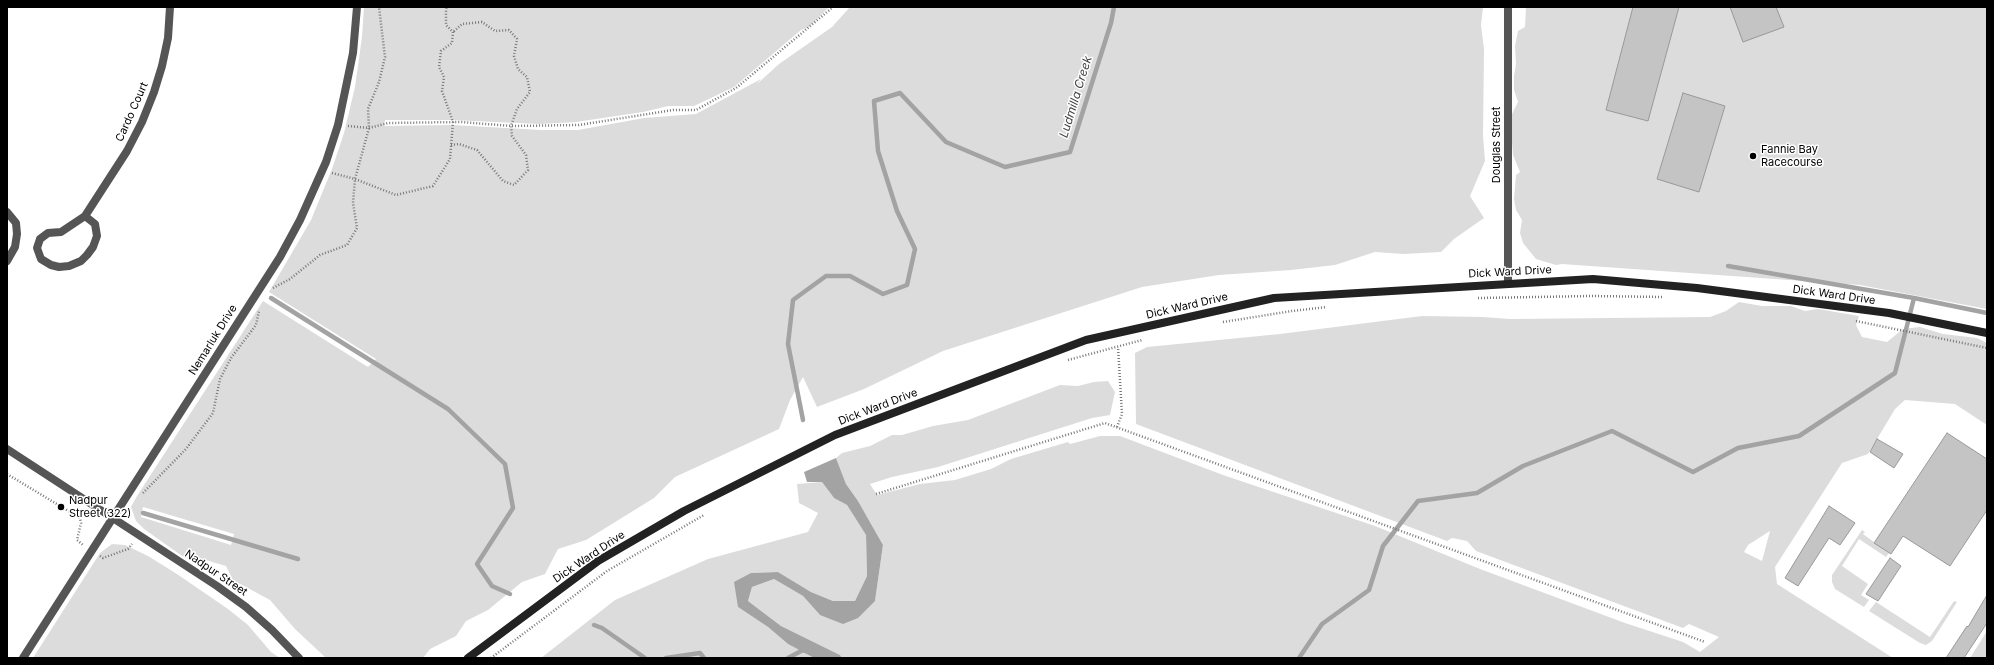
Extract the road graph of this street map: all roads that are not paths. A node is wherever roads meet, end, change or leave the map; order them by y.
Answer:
1 (170, 7) edge
2 (357, 7) edge
3 (1508, 7) edge
4 (7, 212) edge
5 (85, 216) junction
6 (7, 261) edge
7 (1508, 283) junction
8 (1987, 333) edge
9 (7, 449) edge
10 (112, 517) junction
11 (23, 658) edge
12 (299, 658) edge
13 (468, 658) edge

1 - 5 street, Cardo Court
2 - 10 street, Nemarluk Drive
3 - 7 street, Douglas Street
4 - 6 street
5 - 5 street
7 - 8 street, Dick Ward Drive
7 - 13 street, Dick Ward Drive
9 - 10 street, Nadpur Street
10 - 11 street, Nemarluk Drive
10 - 12 street, Nadpur Street

